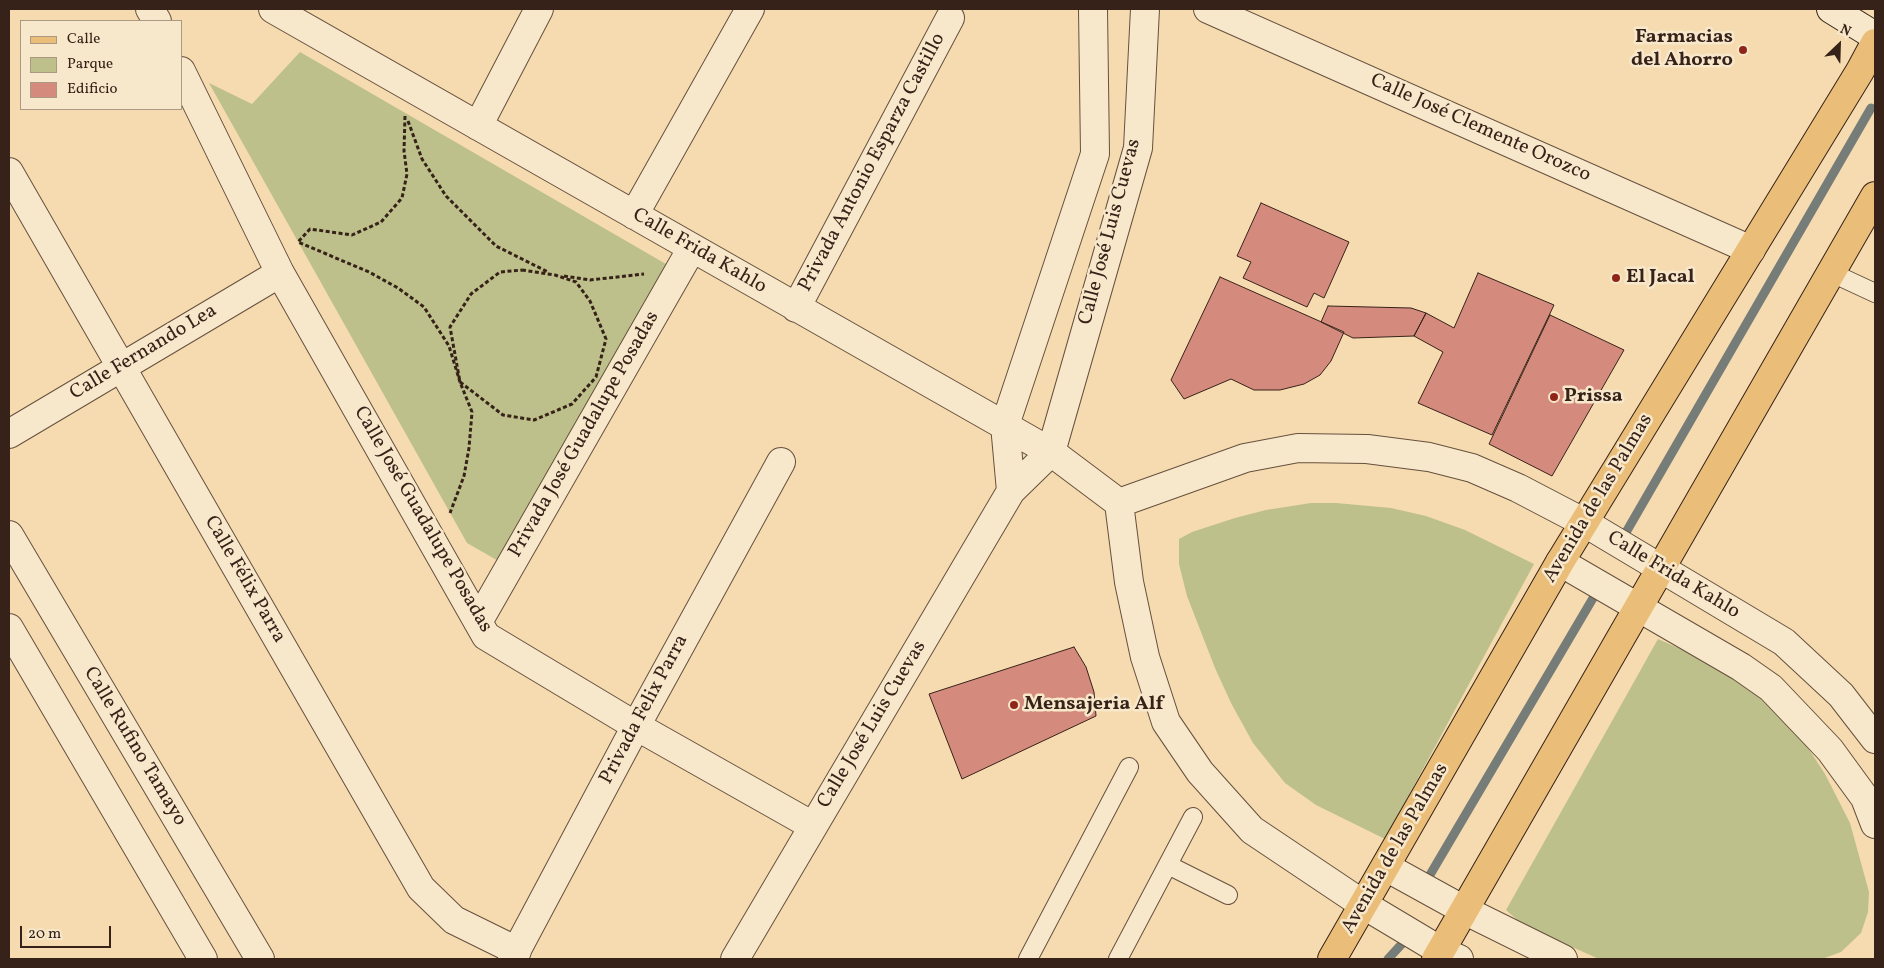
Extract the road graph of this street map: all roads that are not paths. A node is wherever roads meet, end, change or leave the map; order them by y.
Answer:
1 (273, 9) edge
2 (539, 9) edge
3 (750, 9) edge
4 (1094, 9) edge
5 (1145, 9) edge
6 (1208, 9) edge
7 (1831, 9) edge
8 (950, 18) dead end
9 (315, 19) edge
10 (1875, 36) edge
11 (1875, 43) edge
12 (182, 74) edge
13 (478, 126) junction
14 (9, 172) edge
15 (1875, 196) edge
16 (634, 215) junction
17 (692, 248) junction
18 (1751, 250) junction
19 (280, 273) junction
20 (1832, 273) junction
21 (1875, 293) edge
22 (796, 308) junction
23 (121, 367) junction
24 (1005, 425) junction
25 (9, 434) edge
26 (1051, 452) junction
27 (781, 462) dead end
28 (1010, 491) junction
29 (1119, 503) junction
30 (1585, 523) junction
31 (9, 535) edge
32 (1560, 562) junction
33 (1662, 569) junction
34 (1639, 608) junction
35 (478, 622) junction
36 (9, 628) edge
37 (636, 726) junction
38 (1875, 739) edge
39 (1129, 767) dead end
40 (1193, 816) dead end
41 (1875, 824) edge
42 (813, 826) junction
43 (1168, 865) junction
44 (1386, 868) junction
45 (1228, 895) dead end
46 (1364, 905) junction
47 (1464, 910) junction
48 (514, 955) edge
49 (1445, 957) edge
50 (203, 959) edge
51 (260, 959) edge
52 (735, 959) edge
53 (1028, 959) edge
54 (1118, 959) edge
55 (1332, 959) edge
56 (1563, 959) edge

1 - 9 street, Calle Frida Kahlo
2 - 13 street
3 - 16 street
4 - 24 street, Calle José Luis Cuevas
5 - 26 street, Calle José Luis Cuevas
6 - 18 street, Calle José Clemente Orozco
7 - 10 street
8 - 22 street, Privada Antonio Esparza Castillo
9 - 13 street, Calle Frida Kahlo
11 - 18 main road, Avenida de las Palmas
12 - 19 street, Calle José Guadalupe Posadas
13 - 16 street, Calle Frida Kahlo
14 - 23 street, Calle Félix Parra
15 - 20 main road
16 - 17 street, Calle Frida Kahlo
17 - 22 street, Calle Frida Kahlo
17 - 35 street, Privada José Guadalupe Posadas
18 - 30 main road, Avenida de las Palmas
19 - 23 street, Calle Fernando Lea
19 - 35 street, Calle José Guadalupe Posadas
20 - 21 lane
20 - 33 main road
22 - 24 street, Calle Frida Kahlo
23 - 25 street, Calle Fernando Lea
23 - 48 street, Calle Félix Parra
24 - 26 street, Calle Frida Kahlo
24 - 28 street
26 - 28 street, Calle José Luis Cuevas
26 - 29 street, Calle Frida Kahlo
27 - 37 street, Privada Felix Parra
28 - 42 street, Calle José Luis Cuevas
29 - 30 street, Calle Frida Kahlo
29 - 46 street
30 - 32 main road, Avenida de las Palmas
30 - 33 street, Calle Frida Kahlo
31 - 51 street, Calle Rufino Tamayo
32 - 34 street
32 - 44 main road, Avenida de las Palmas
33 - 34 main road
33 - 38 street, Calle Frida Kahlo
34 - 41 street
34 - 47 main road
35 - 37 street, Calle José Guadalupe Posadas
36 - 50 street
37 - 42 street, Calle José Guadalupe Posadas
37 - 48 street, Privada Felix Parra
39 - 53 lane
40 - 43 lane
42 - 52 street, Calle José Luis Cuevas
43 - 45 lane
43 - 54 lane
44 - 46 main road, Avenida de las Palmas
44 - 47 street
46 - 49 street
46 - 55 main road, Avenida de las Palmas
47 - 49 main road
47 - 56 street

